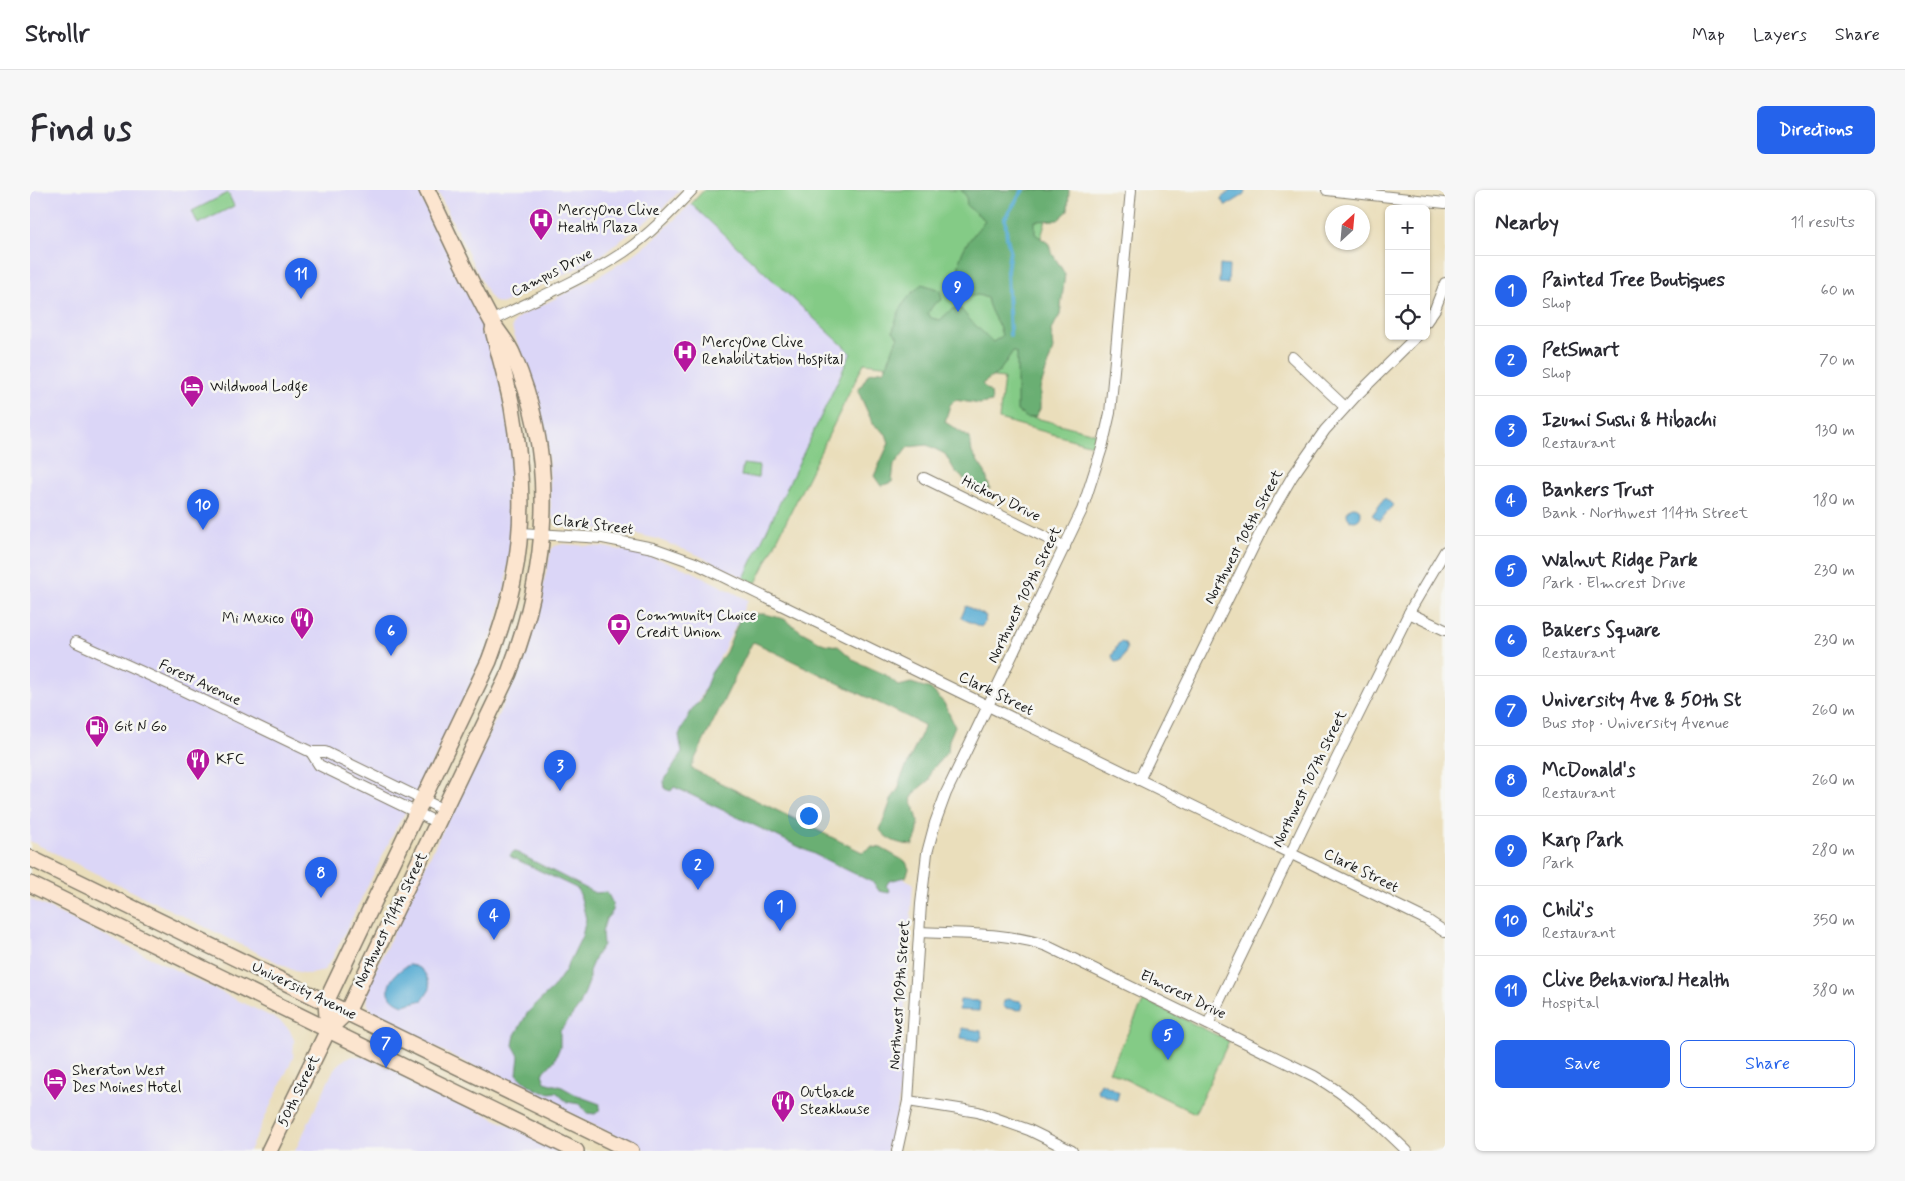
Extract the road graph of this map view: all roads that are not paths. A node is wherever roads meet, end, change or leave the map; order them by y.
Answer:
1 (427, 190) edge
2 (692, 190) edge
3 (1131, 190) edge
4 (1328, 190) edge
5 (1445, 203) edge
6 (1445, 283) edge
7 (1430, 316) edge
8 (491, 321) junction
9 (1413, 340) edge
10 (1292, 357) dead end
11 (1346, 407) junction
12 (924, 478) dead end
13 (520, 533) junction
14 (543, 534) junction
15 (1065, 546) junction
16 (1445, 551) edge
17 (1409, 613) junction
18 (1445, 630) edge
19 (76, 642) dead end
20 (988, 707) junction
21 (311, 752) junction
22 (1139, 780) junction
23 (420, 807) junction
24 (441, 817) junction
25 (1290, 854) junction
26 (30, 858) edge
27 (30, 884) edge
28 (919, 932) junction
29 (1445, 932) edge
30 (326, 1002) junction
31 (347, 1012) junction
32 (1208, 1024) junction
33 (328, 1030) junction
34 (908, 1101) junction
35 (1061, 1148) edge
36 (269, 1151) edge
37 (576, 1151) edge
38 (631, 1151) edge
39 (897, 1151) edge
40 (1072, 1151) edge
41 (1407, 1151) edge

1 - 8 street, Northwest 114th Street
2 - 8 street, Campus Drive
3 - 15 street, Northwest 109th Street
4 - 5 street
6 - 7 street
8 - 13 street, Northwest 114th Street
8 - 14 street, Northwest 114th Street
9 - 11 street, Northwest 108th Street
10 - 11 street
11 - 22 street, Northwest 108th Street
12 - 15 street, Hickory Drive
13 - 14 street, Clark Street
13 - 23 street, Northwest 114th Street
14 - 20 street, Clark Street
14 - 24 street, Northwest 114th Street
15 - 20 street, Northwest 109th Street
16 - 17 street, Northwest 107th Street
17 - 18 street
17 - 25 street, Northwest 107th Street
19 - 21 street, Forest Avenue
20 - 22 street, Clark Street
20 - 28 street, Northwest 109th Street
21 - 23 street, Forest Avenue
21 - 23 street, Forest Avenue
22 - 25 street, Clark Street
23 - 24 street, Forest Avenue
23 - 24 street, Forest Avenue
23 - 30 street, Northwest 114th Street
24 - 31 street, Northwest 114th Street
25 - 29 street, Clark Street
25 - 32 street, Northwest 107th Street
26 - 30 street, University Avenue
27 - 33 street, University Avenue
28 - 32 street, Elmcrest Drive
28 - 34 street, Northwest 109th Street
30 - 31 street, University Avenue
30 - 33 street, Northwest 114th Street
31 - 33 street, Northwest 114th Street
31 - 38 street, University Avenue
32 - 41 street, Elmcrest Drive
33 - 36 street, 50th Street
33 - 37 street, University Avenue
34 - 35 street
34 - 39 street, Northwest 109th Street
35 - 40 street

